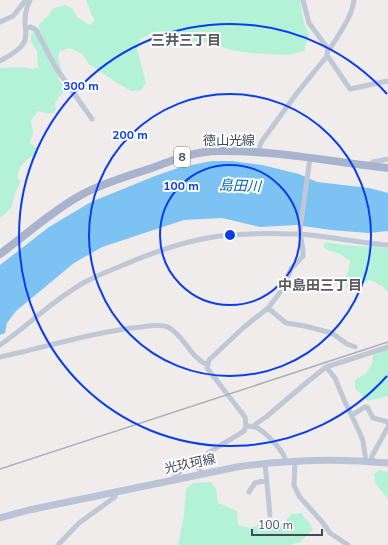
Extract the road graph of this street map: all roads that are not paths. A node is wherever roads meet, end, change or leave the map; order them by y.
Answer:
1 (26, 0) edge
2 (30, 0) edge
3 (303, 0) edge
4 (354, 0) edge
5 (13, 16) junction
6 (0, 22) edge
7 (26, 25) junction
8 (328, 48) junction
9 (327, 56) junction
10 (0, 60) edge
11 (388, 81) edge
12 (92, 119) dead end
13 (259, 153) junction
14 (388, 159) edge
15 (309, 162) junction
16 (369, 166) junction
17 (388, 168) edge
18 (300, 233) junction
19 (388, 245) edge
20 (0, 254) edge
21 (268, 308) junction
22 (0, 345) edge
23 (355, 347) dead end
24 (388, 347) edge
25 (0, 357) edge
26 (208, 365) junction
27 (326, 367) junction
28 (352, 415) junction
29 (388, 423) edge
30 (246, 426) junction
31 (254, 426) junction
32 (388, 427) edge
33 (199, 460) junction
34 (295, 461) junction
35 (368, 461) junction
36 (286, 462) junction
37 (265, 463) junction
38 (388, 463) edge
39 (202, 473) junction
40 (173, 479) junction
41 (267, 480) junction
42 (116, 492) junction
43 (248, 492) dead end
44 (270, 515) dead end
45 (0, 518) edge
46 (58, 545) edge
47 (348, 545) edge

1 - 5 street
2 - 7 street
3 - 8 street
4 - 8 street
5 - 6 street
5 - 7 street
7 - 10 street
7 - 12 street
8 - 9 street
9 - 11 street
9 - 13 street
13 - 15 main road, 徳山光線 / 8
13 - 20 main road, 徳山光線 / 8
14 - 16 street
15 - 16 main road, 徳山光線 / 8
15 - 18 street
16 - 17 main road, 徳山光線 / 8
18 - 19 street
18 - 21 street
18 - 22 street
21 - 23 street
21 - 26 street
24 - 27 street
25 - 26 street
26 - 30 street
27 - 28 street
27 - 31 street
28 - 29 street
28 - 35 street
30 - 31 street
30 - 33 street
31 - 36 street
32 - 35 street
33 - 39 street
33 - 40 street
34 - 35 main road, 光玖珂線
34 - 36 main road, 光玖珂線
34 - 47 street
35 - 38 main road, 光玖珂線
36 - 37 main road, 光玖珂線
37 - 39 main road, 光玖珂線
37 - 41 street
39 - 40 main road, 光玖珂線
40 - 42 main road, 光玖珂線
41 - 43 street
41 - 44 street
42 - 45 main road, 光玖珂線
42 - 46 street

